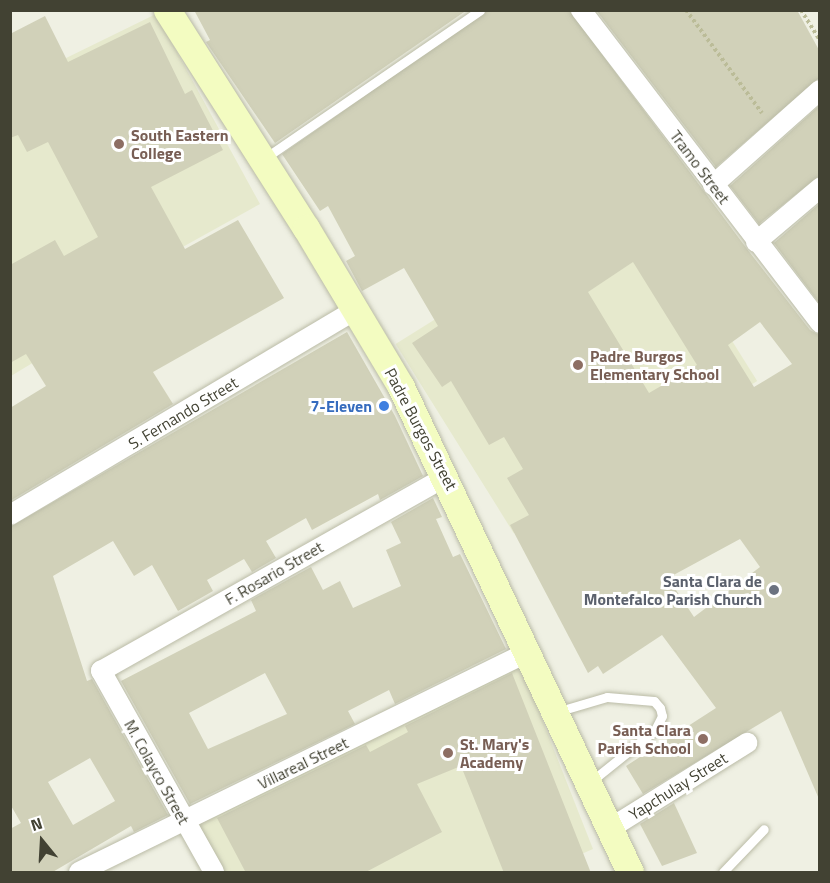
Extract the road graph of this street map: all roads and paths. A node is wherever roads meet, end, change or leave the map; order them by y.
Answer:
1 (167, 10) edge
2 (480, 10) edge
3 (581, 10) edge
4 (686, 10) edge
5 (697, 10) edge
6 (801, 10) edge
7 (690, 15) junction
8 (819, 40) edge
9 (819, 90) edge
10 (775, 130) junction
11 (260, 160) junction
12 (713, 185) junction
13 (819, 188) edge
14 (756, 242) junction
15 (355, 310) junction
16 (819, 323) edge
17 (447, 476) junction
18 (10, 515) edge
19 (528, 652) junction
20 (101, 671) joint
21 (556, 712) junction
22 (747, 743) dead end
23 (588, 783) junction
24 (184, 821) junction
25 (609, 829) junction
26 (764, 829) dead end
27 (79, 873) edge
28 (214, 873) edge
29 (630, 873) edge
30 (723, 873) edge

1 - 11 street, Padre Burgos Street
2 - 11 lane
3 - 12 street, Tramo Street
4 - 7 path
5 - 7 path
6 - 8 path
7 - 10 path
9 - 10 street
10 - 12 street
11 - 15 street, Padre Burgos Street
12 - 14 street, Tramo Street
13 - 14 street
14 - 16 street, Tramo Street
15 - 17 street, Padre Burgos Street
15 - 18 street, S. Fernando Street
17 - 19 street, Padre Burgos Street
17 - 20 street, F. Rosario Street
19 - 21 street, Padre Burgos Street
19 - 24 street, Villareal Street
20 - 24 street, M. Colayco Street
21 - 23 street, Padre Burgos Street
21 - 23 lane
22 - 25 street, Yapchulay Street
23 - 25 street, Padre Burgos Street
24 - 27 street, Villareal Street
24 - 28 street, M. Colayco Street
25 - 29 street, Padre Burgos Street
26 - 30 lane

